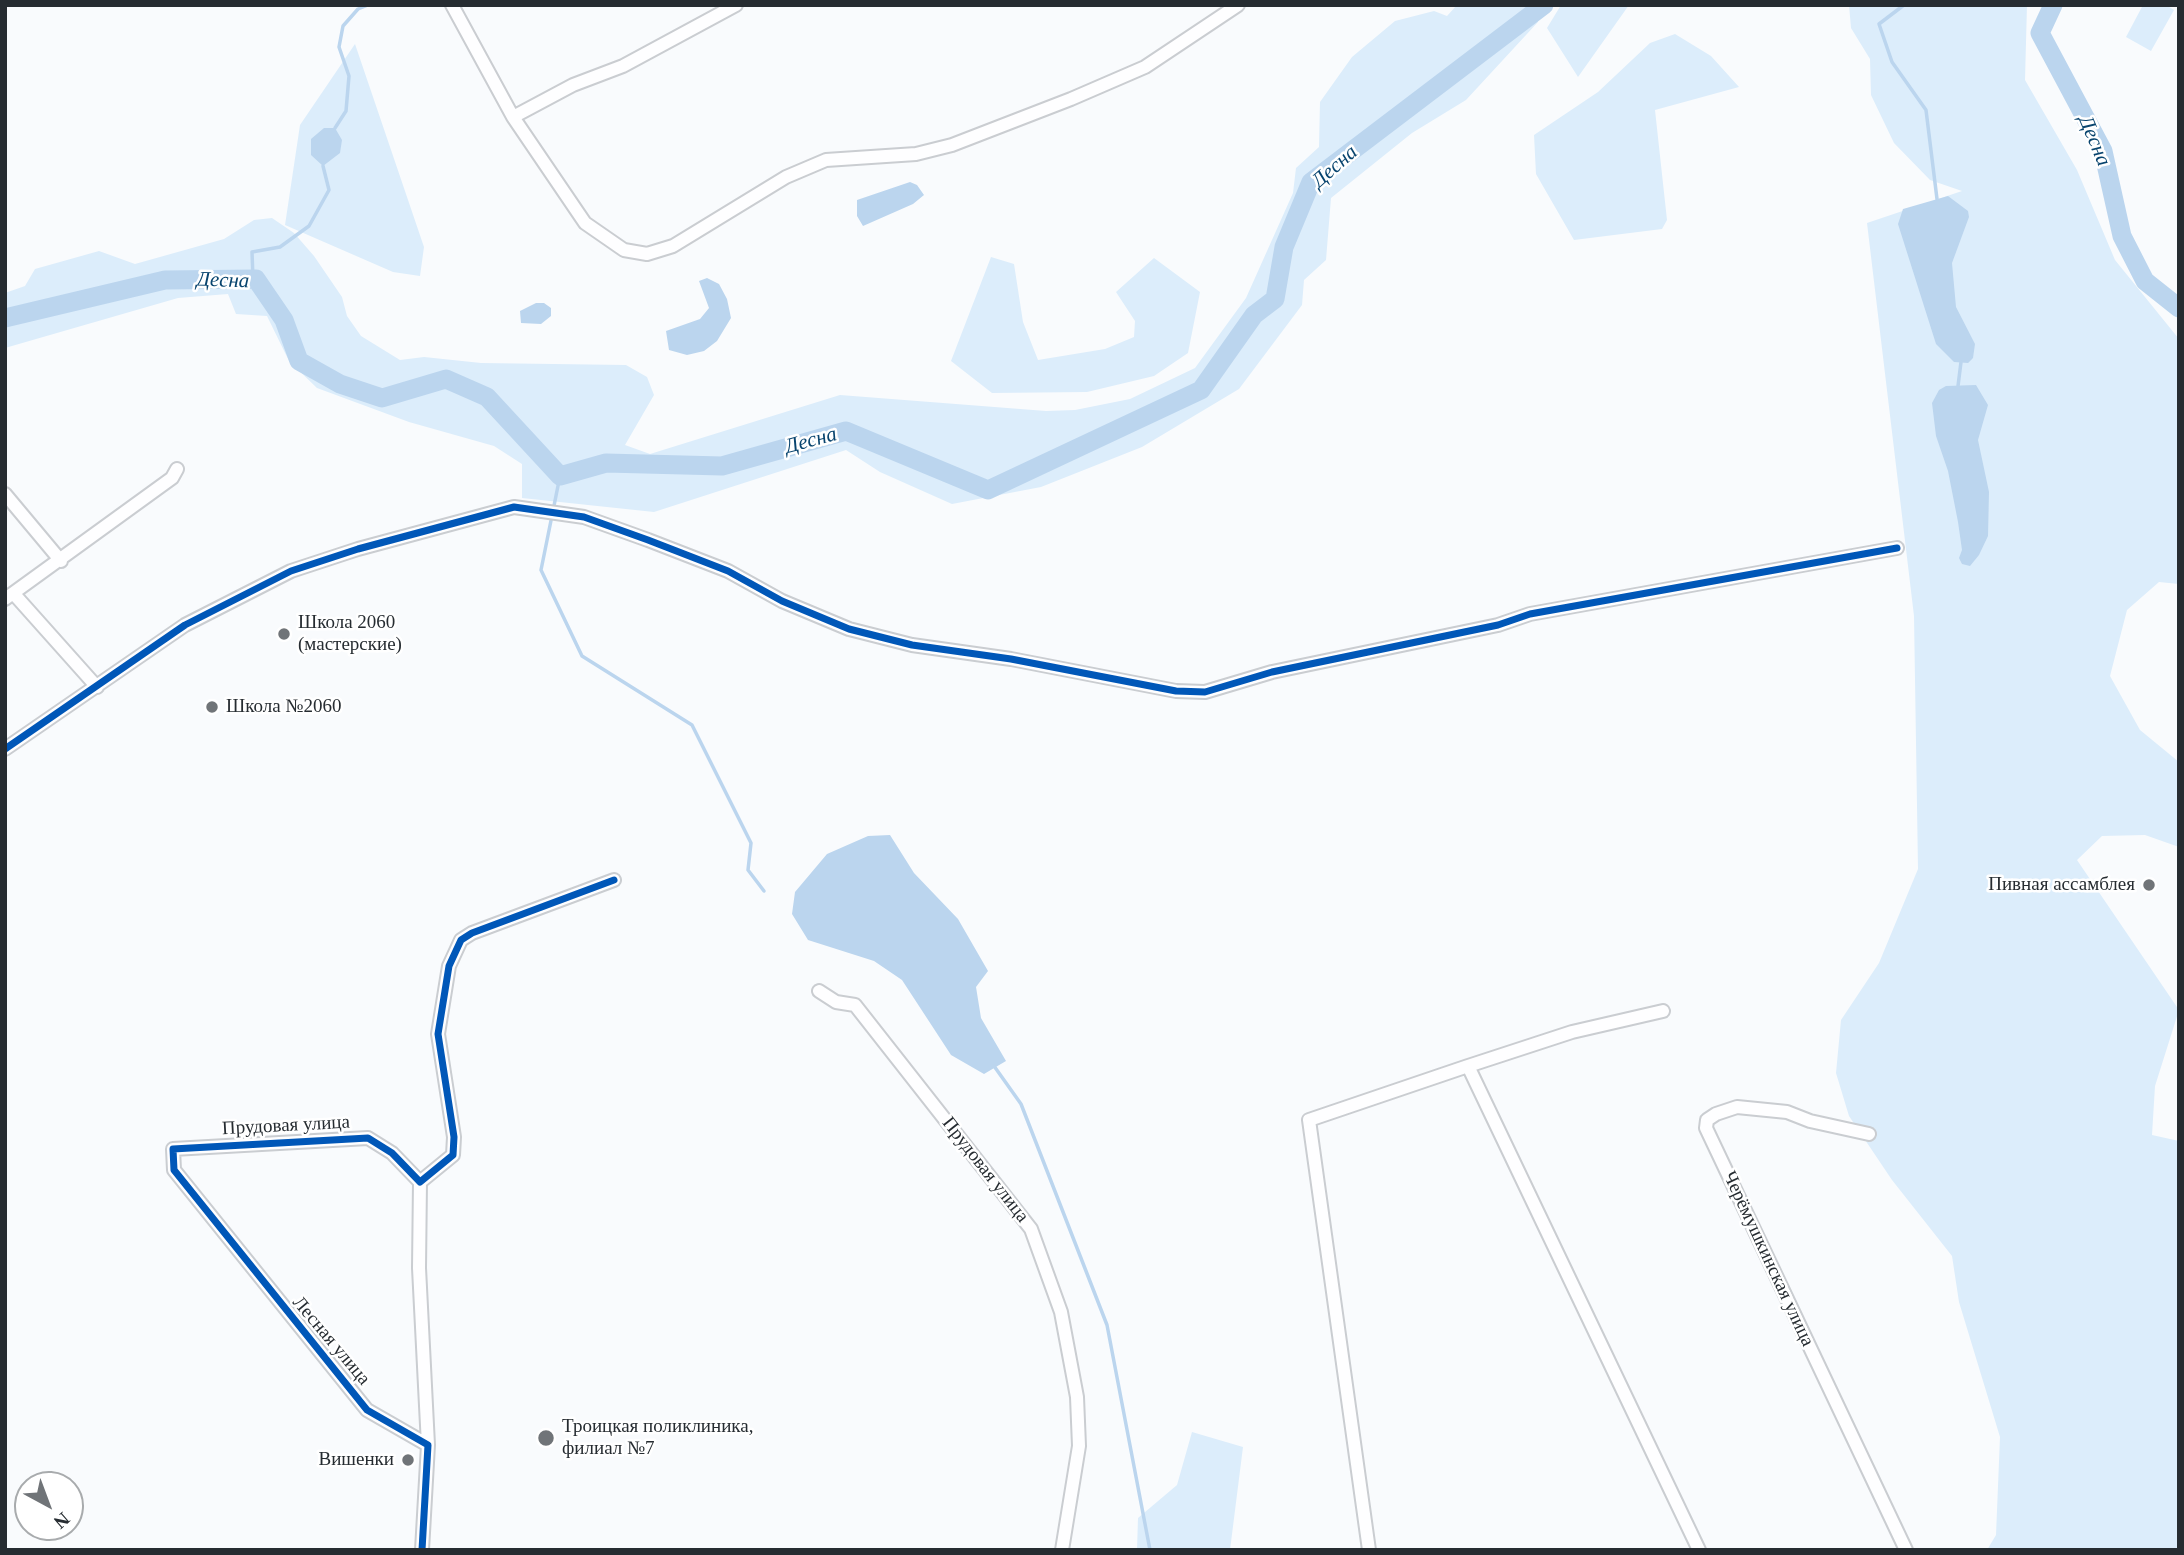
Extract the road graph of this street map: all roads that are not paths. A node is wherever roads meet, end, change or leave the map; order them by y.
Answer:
1 (452, 5) edge
2 (736, 5) edge
3 (1238, 5) edge
4 (513, 117) junction
5 (177, 469) dead end
6 (5, 494) edge
7 (1897, 548) dead end
8 (61, 561) junction
9 (9, 597) edge
10 (97, 687) junction
11 (5, 749) edge
12 (614, 880) dead end
13 (819, 990) dead end
14 (1663, 1012) dead end
15 (1468, 1066) junction
16 (1869, 1134) dead end
17 (173, 1149) joint
18 (420, 1182) junction
19 (428, 1445) junction
20 (422, 1550) edge
21 (1062, 1550) edge
22 (1369, 1550) edge
23 (1699, 1550) edge
24 (1906, 1550) edge

1 - 4 street
2 - 4 street
3 - 4 street
5 - 8 street
6 - 8 street
7 - 10 street
8 - 9 street
9 - 10 street
10 - 11 street
12 - 18 street
13 - 21 street, Прудовая улица
14 - 15 street
15 - 22 street
15 - 23 street
16 - 24 street, Черёмушкинская улица
17 - 18 street, Прудовая улица
17 - 19 street, Лесная улица
18 - 19 street
19 - 20 street

